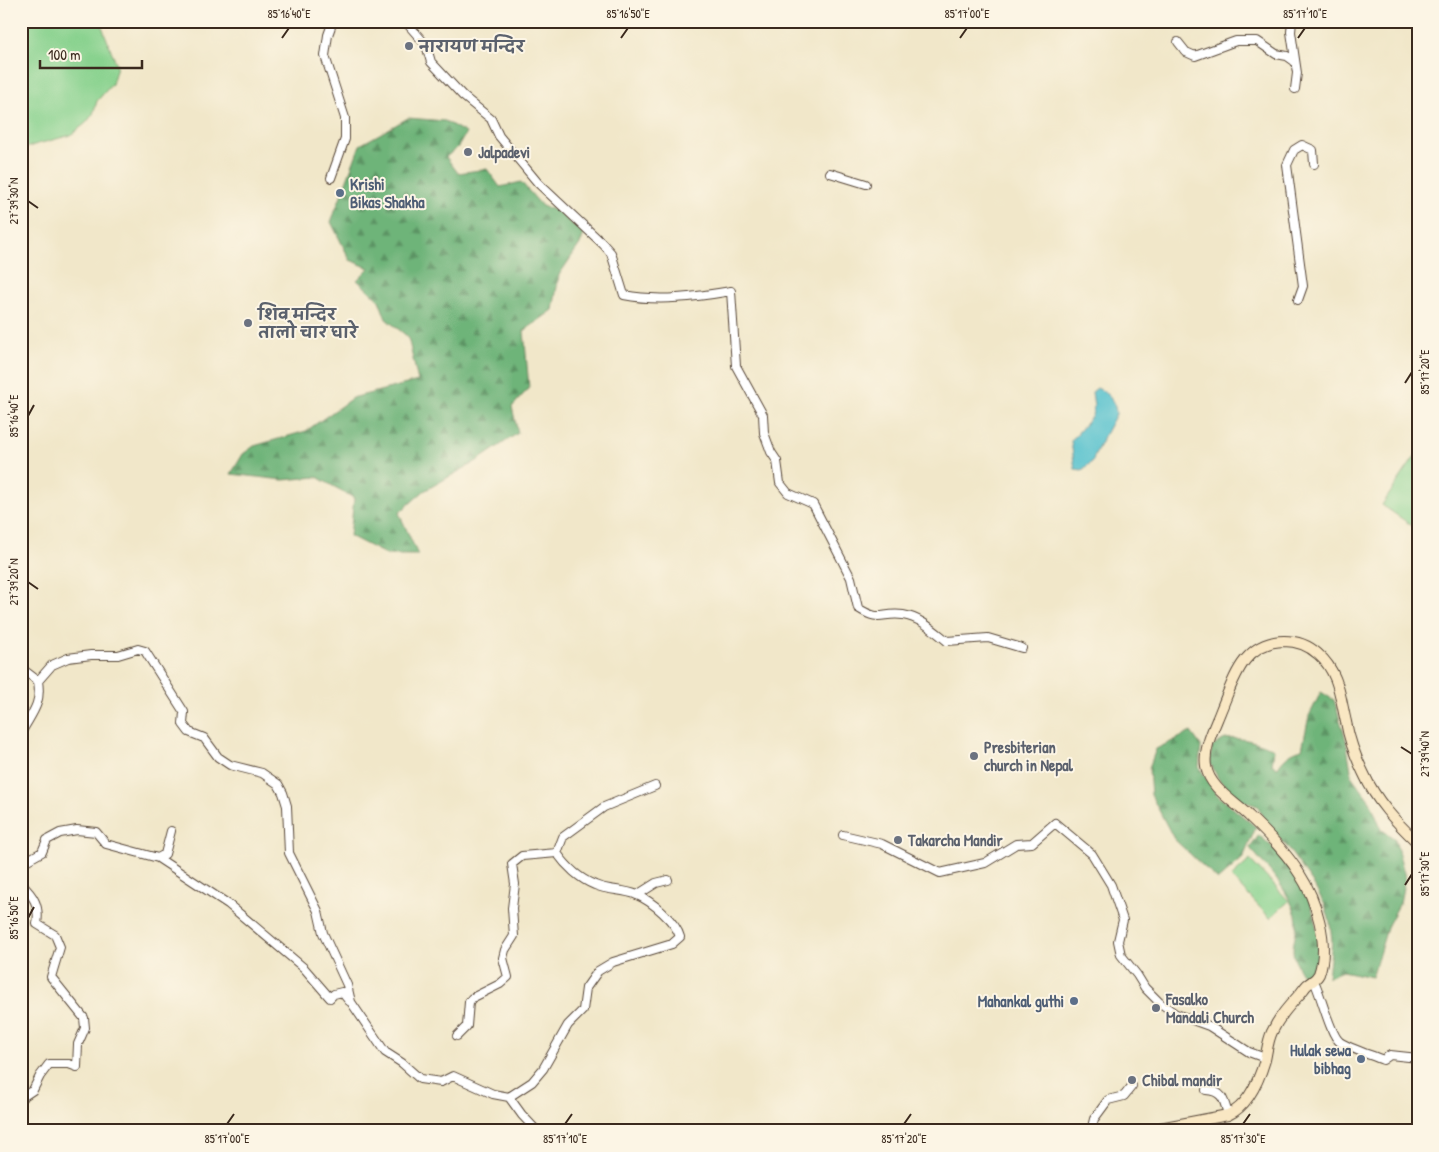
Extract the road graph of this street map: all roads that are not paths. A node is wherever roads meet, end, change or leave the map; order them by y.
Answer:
1 (333, 21) edge
2 (405, 21) edge
3 (1292, 21) edge
4 (1178, 42) dead end
5 (1294, 62) junction
6 (1296, 89) dead end
7 (1314, 164) dead end
8 (830, 173) dead end
9 (332, 178) dead end
10 (866, 184) dead end
11 (1298, 300) dead end
12 (1022, 648) dead end
13 (21, 668) edge
14 (38, 681) junction
15 (21, 733) edge
16 (655, 786) dead end
17 (171, 831) dead end
18 (843, 835) dead end
19 (1418, 843) edge
20 (556, 853) junction
21 (158, 858) junction
22 (21, 861) edge
23 (668, 880) dead end
24 (21, 884) edge
25 (637, 895) junction
26 (1314, 981) junction
27 (351, 1002) junction
28 (457, 1036) dead end
29 (1265, 1058) junction
30 (1418, 1058) edge
31 (1132, 1086) dead end
32 (1206, 1090) dead end
33 (509, 1097) junction
34 (21, 1098) edge
35 (1228, 1114) junction
36 (537, 1131) edge
37 (1091, 1131) edge
38 (1144, 1131) edge

1 - 9 street
2 - 12 street
3 - 5 street
4 - 5 street
5 - 6 street
7 - 11 street
8 - 10 street
13 - 14 street
14 - 15 street
14 - 27 street
16 - 20 street
17 - 21 street
18 - 29 street
19 - 26 main road
20 - 25 street
20 - 28 street
21 - 22 street
21 - 27 street
23 - 25 street
24 - 34 street
25 - 33 street
26 - 29 main road
26 - 30 street
27 - 33 street
29 - 35 main road
31 - 37 street
32 - 35 street
33 - 36 street
35 - 38 main road

